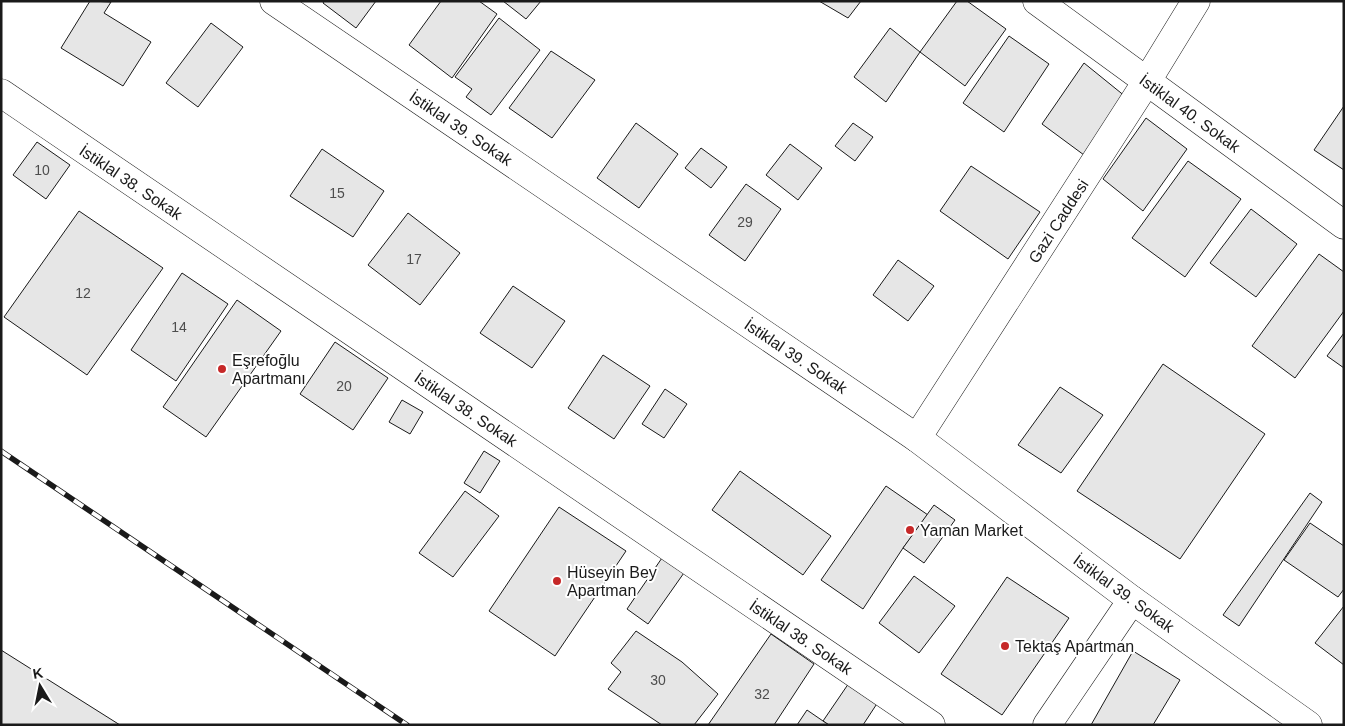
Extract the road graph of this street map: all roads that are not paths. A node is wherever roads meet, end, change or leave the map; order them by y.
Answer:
1 (274, 1) edge
2 (1037, 1) edge
3 (1196, 1) edge
4 (1148, 81) junction
5 (1, 93) edge
6 (1344, 225) edge
7 (917, 438) junction
8 (1132, 600) junction
9 (931, 725) edge
10 (1047, 725) edge
11 (1308, 725) edge

1 - 7 street, İstiklal 39. Sokak
2 - 4 street, İstiklal 40. Sokak
3 - 4 street, Gazi Caddesi
4 - 6 street, İstiklal 40. Sokak
4 - 7 street, Gazi Caddesi
5 - 9 street, İstiklal 38. Sokak
7 - 8 street, İstiklal 39. Sokak
8 - 10 street
8 - 11 street, İstiklal 39. Sokak

